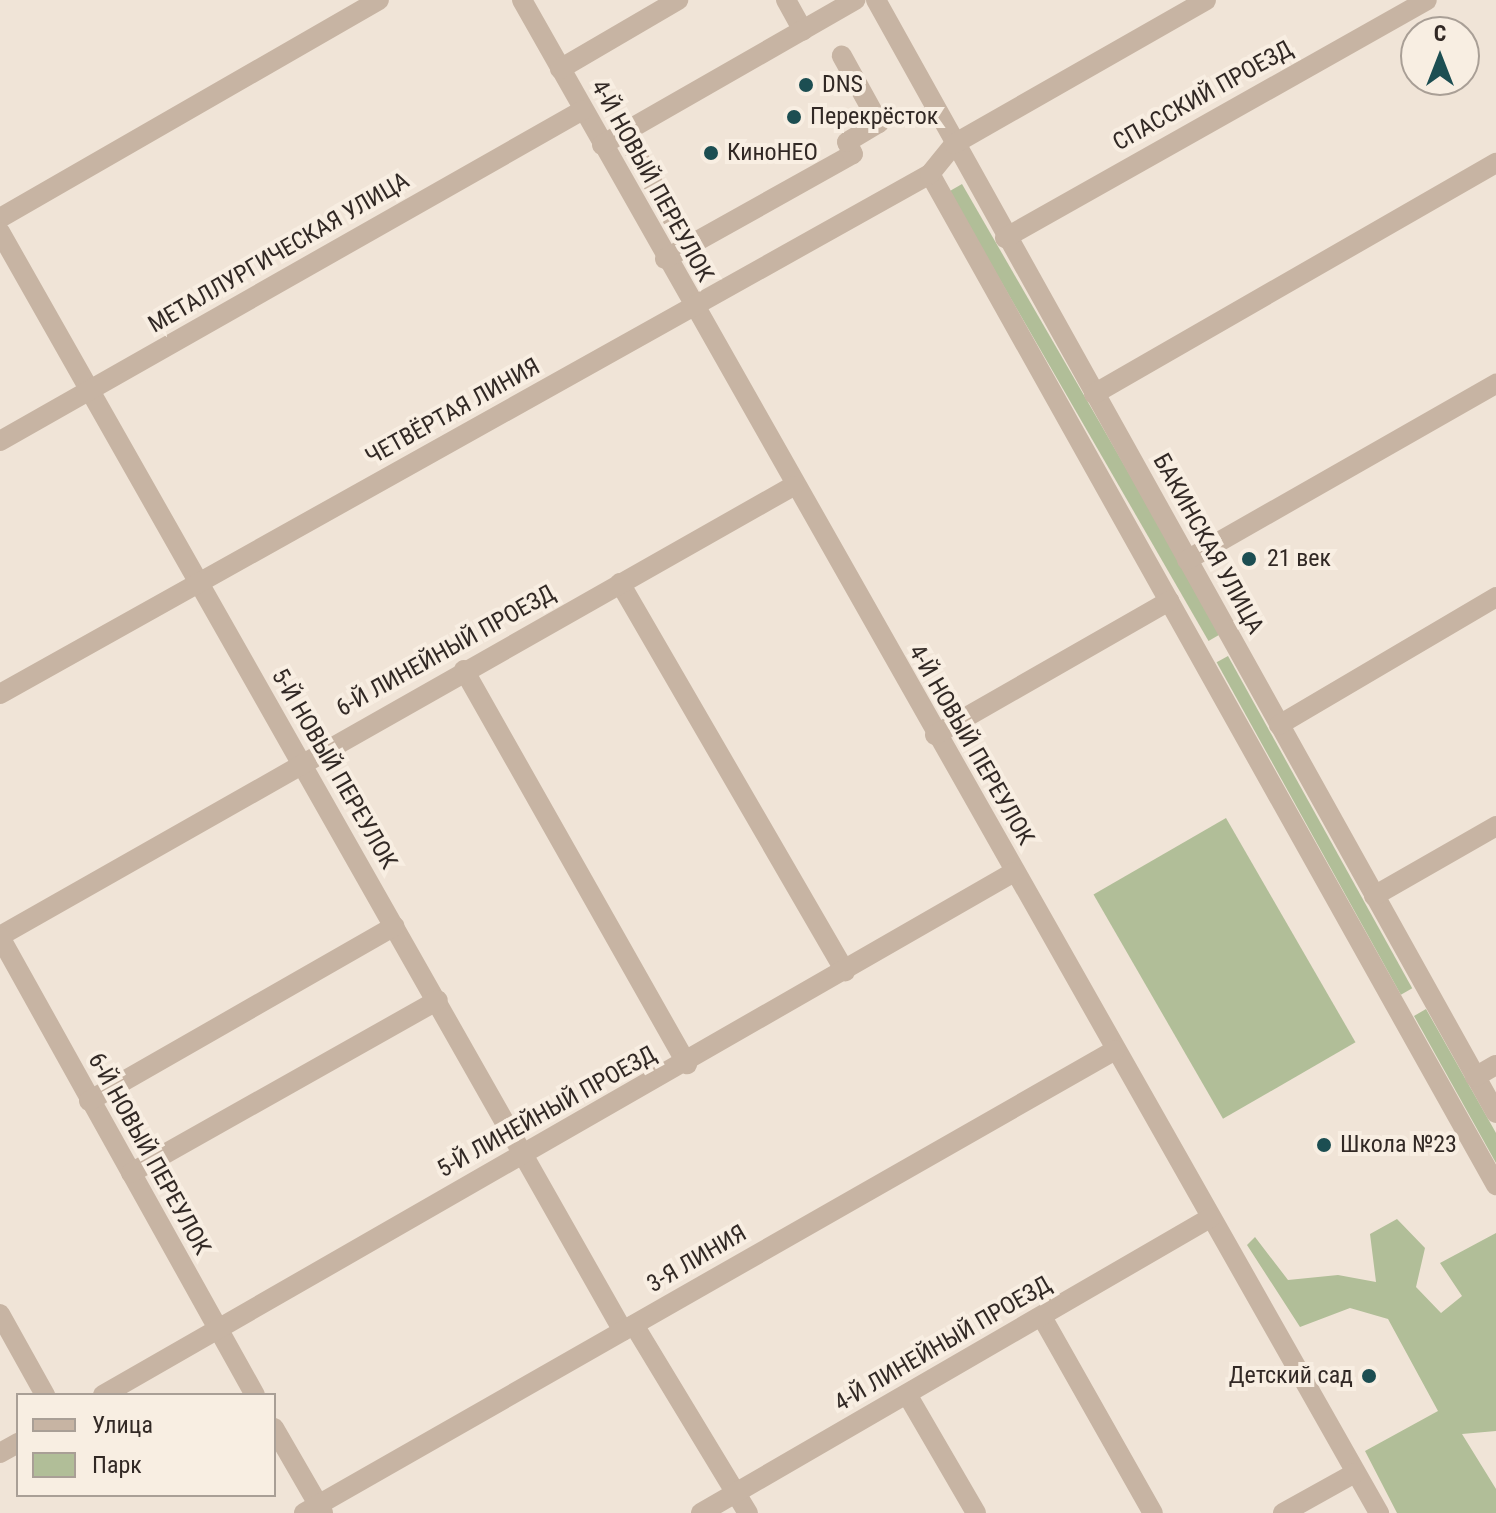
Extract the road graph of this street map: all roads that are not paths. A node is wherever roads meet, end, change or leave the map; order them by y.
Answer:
1 (379, 0) edge
2 (522, 0) edge
3 (678, 0) edge
4 (786, 0) edge
5 (855, 0) edge
6 (876, 0) edge
7 (1206, 0) edge
8 (1427, 0) edge
9 (803, 31) junction
10 (842, 56) dead end
11 (560, 69) junction
12 (583, 110) junction
13 (624, 132) junction
14 (954, 144) junction
15 (602, 145) junction
16 (1496, 163) edge
17 (930, 174) junction
18 (0, 218) edge
19 (0, 232) edge
20 (1005, 238) junction
21 (688, 246) junction
22 (665, 259) junction
23 (692, 308) junction
24 (1496, 384) edge
25 (90, 390) junction
26 (1094, 394) junction
27 (0, 441) edge
28 (793, 486) junction
29 (1187, 560) junction
30 (620, 583) junction
31 (200, 584) junction
32 (1496, 597) edge
33 (1169, 601) junction
34 (1231, 638) junction
35 (1200, 656) junction
36 (464, 670) junction
37 (0, 694) edge
38 (1279, 725) junction
39 (935, 735) junction
40 (300, 762) junction
41 (1496, 826) edge
42 (1014, 872) junction
43 (1374, 896) junction
44 (394, 926) junction
45 (0, 936) edge
46 (845, 971) junction
47 (1426, 990) junction
48 (438, 1000) junction
49 (1395, 1008) junction
50 (1115, 1050) junction
51 (687, 1064) junction
52 (1496, 1065) edge
53 (1475, 1077) junction
54 (89, 1101) junction
55 (1496, 1113) edge
56 (525, 1154) junction
57 (131, 1173) junction
58 (1496, 1185) edge
59 (1210, 1218) junction
60 (0, 1314) edge
61 (1042, 1317) junction
62 (628, 1328) junction
63 (218, 1330) junction
64 (44, 1393) edge
65 (107, 1393) edge
66 (254, 1393) edge
67 (908, 1396) junction
68 (276, 1432) edge
69 (1355, 1473) junction
70 (736, 1494) junction
71 (315, 1510) edge
72 (701, 1513) edge
73 (748, 1513) edge
74 (976, 1513) edge
75 (1153, 1513) edge
76 (1283, 1513) edge
77 (1379, 1513) edge

1 - 18 street
2 - 11 street, 4-Й НОВЫЙ ПЕРЕУЛОК
3 - 11 street
4 - 9 street
5 - 9 street
6 - 14 street, БАКИНСКАЯ УЛИЦА
7 - 14 street
8 - 20 street, СПАССКИЙ ПРОЕЗД
9 - 13 street
10 - 21 street
11 - 12 street, 4-Й НОВЫЙ ПЕРЕУЛОК
12 - 15 street, 4-Й НОВЫЙ ПЕРЕУЛОК
12 - 25 street, МЕТАЛЛУРГИЧЕСКАЯ УЛИЦА
13 - 15 street
13 - 21 street
14 - 17 street
14 - 20 street, БАКИНСКАЯ УЛИЦА
15 - 22 street, 4-Й НОВЫЙ ПЕРЕУЛОК
16 - 26 street
17 - 23 street, ЧЕТВЁРТАЯ ЛИНИЯ
17 - 33 street
19 - 25 street, 5-Й НОВЫЙ ПЕРЕУЛОК
20 - 26 street, БАКИНСКАЯ УЛИЦА
21 - 22 street
22 - 23 street, 4-Й НОВЫЙ ПЕРЕУЛОК
23 - 28 street, 4-Й НОВЫЙ ПЕРЕУЛОК
23 - 31 street, ЧЕТВЁРТАЯ ЛИНИЯ
24 - 29 street
25 - 27 street, МЕТАЛЛУРГИЧЕСКАЯ УЛИЦА
25 - 31 street, 5-Й НОВЫЙ ПЕРЕУЛОК
26 - 29 street, БАКИНСКАЯ УЛИЦА
28 - 30 street, 6-Й ЛИНЕЙНЫЙ ПРОЕЗД
28 - 39 street, 4-Й НОВЫЙ ПЕРЕУЛОК
29 - 34 street, БАКИНСКАЯ УЛИЦА
30 - 36 street, 6-Й ЛИНЕЙНЫЙ ПРОЕЗД
30 - 46 street
31 - 37 street, ЧЕТВЁРТАЯ ЛИНИЯ
31 - 40 street, 5-Й НОВЫЙ ПЕРЕУЛОК
32 - 38 street
33 - 35 street
33 - 39 street
34 - 35 street
34 - 38 street, БАКИНСКАЯ УЛИЦА
35 - 49 street
36 - 40 street, 6-Й ЛИНЕЙНЫЙ ПРОЕЗД
36 - 51 street
38 - 43 street, БАКИНСКАЯ УЛИЦА
39 - 42 street, 4-Й НОВЫЙ ПЕРЕУЛОК
40 - 44 street, 5-Й НОВЫЙ ПЕРЕУЛОК
40 - 45 street, 6-Й ЛИНЕЙНЫЙ ПРОЕЗД
41 - 43 street
42 - 46 street, 5-Й ЛИНЕЙНЫЙ ПРОЕЗД
42 - 50 street, 4-Й НОВЫЙ ПЕРЕУЛОК
43 - 47 street, БАКИНСКАЯ УЛИЦА
44 - 48 street, 5-Й НОВЫЙ ПЕРЕУЛОК
44 - 54 street
45 - 54 street, 6-Й НОВЫЙ ПЕРЕУЛОК
46 - 51 street, 5-Й ЛИНЕЙНЫЙ ПРОЕЗД
47 - 49 street
47 - 53 street, БАКИНСКАЯ УЛИЦА
48 - 56 street, 5-Й НОВЫЙ ПЕРЕУЛОК
48 - 57 street
49 - 58 street
50 - 59 street, 4-Й НОВЫЙ ПЕРЕУЛОК
50 - 62 street, 3-Я ЛИНИЯ
51 - 56 street, 5-Й ЛИНЕЙНЫЙ ПРОЕЗД
52 - 53 street
53 - 55 street, БАКИНСКАЯ УЛИЦА
54 - 57 street, 6-Й НОВЫЙ ПЕРЕУЛОК
56 - 62 street, 5-Й НОВЫЙ ПЕРЕУЛОК
56 - 63 street, 5-Й ЛИНЕЙНЫЙ ПРОЕЗД
57 - 63 street, 6-Й НОВЫЙ ПЕРЕУЛОК
59 - 61 street, 4-Й ЛИНЕЙНЫЙ ПРОЕЗД
59 - 69 street, 4-Й НОВЫЙ ПЕРЕУЛОК
60 - 64 street
61 - 67 street, 4-Й ЛИНЕЙНЫЙ ПРОЕЗД
61 - 75 street
62 - 70 street, 5-Й НОВЫЙ ПЕРЕУЛОК
62 - 71 street, 3-Я ЛИНИЯ
63 - 65 street, 5-Й ЛИНЕЙНЫЙ ПРОЕЗД
63 - 66 street, 6-Й НОВЫЙ ПЕРЕУЛОК
67 - 70 street, 4-Й ЛИНЕЙНЫЙ ПРОЕЗД
67 - 74 street
68 - 71 street
69 - 76 street
69 - 77 street, 4-Й НОВЫЙ ПЕРЕУЛОК
70 - 72 street, 4-Й ЛИНЕЙНЫЙ ПРОЕЗД
70 - 73 street, 5-Й НОВЫЙ ПЕРЕУЛОК

